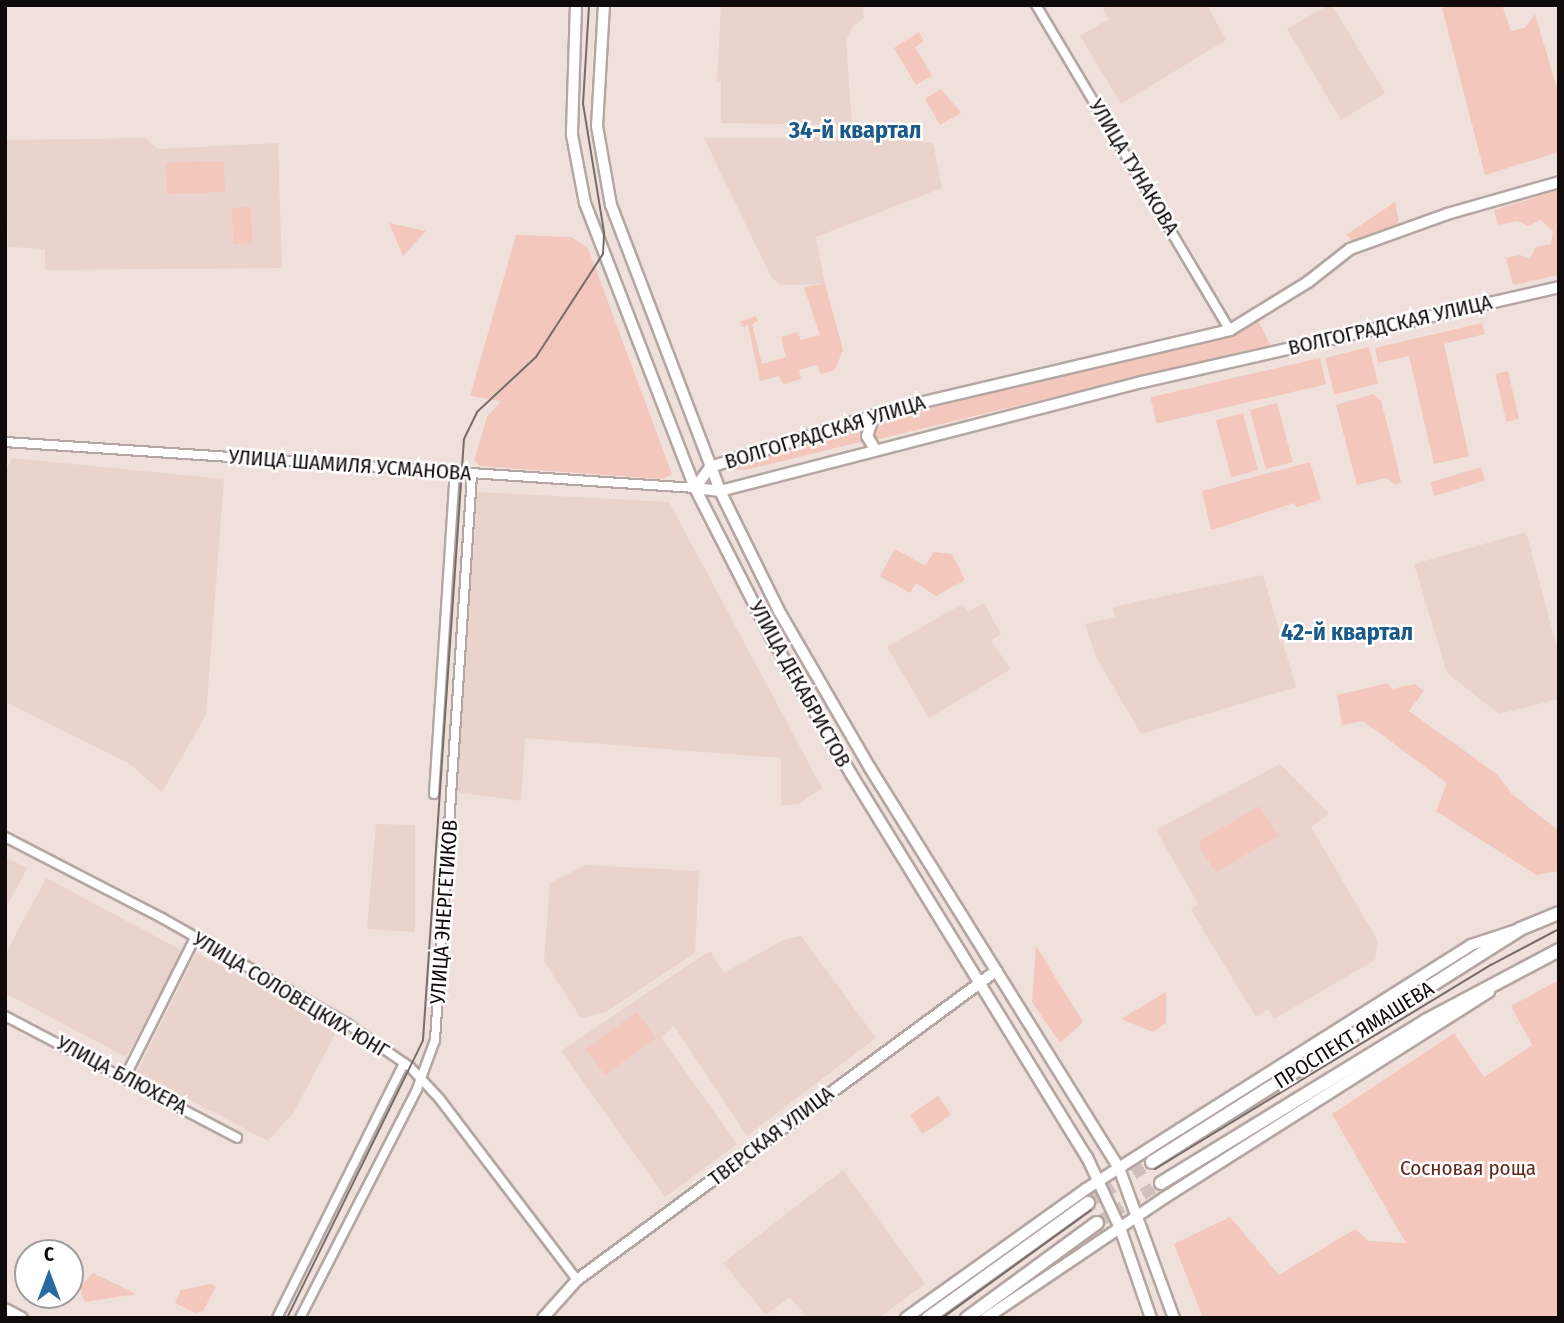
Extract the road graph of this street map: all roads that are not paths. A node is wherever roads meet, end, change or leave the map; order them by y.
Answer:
1 (576, 5) edge
2 (604, 5) edge
3 (1036, 5) edge
4 (1559, 182) edge
5 (1559, 287) edge
6 (1230, 330) junction
7 (873, 418) junction
8 (5, 442) edge
9 (876, 451) junction
10 (710, 467) junction
11 (454, 473) junction
12 (472, 474) junction
13 (695, 488) junction
14 (720, 491) junction
15 (434, 794) dead end
16 (5, 837) edge
17 (1559, 904) edge
18 (1559, 913) edge
19 (1524, 927) junction
20 (195, 939) junction
21 (1559, 950) edge
22 (1559, 957) edge
23 (1542, 958) junction
24 (996, 971) junction
25 (1509, 978) junction
26 (980, 982) junction
27 (5, 1016) edge
28 (404, 1063) junction
29 (126, 1075) junction
30 (422, 1079) junction
31 (237, 1138) dead end
32 (1152, 1162) tunnel mouth
33 (1119, 1168) junction
34 (1100, 1181) junction
35 (1161, 1184) tunnel mouth
36 (1088, 1203) tunnel mouth
37 (1138, 1215) junction
38 (1097, 1223) tunnel mouth
39 (1120, 1228) junction
40 (577, 1280) junction
41 (5, 1309) edge
42 (22, 1318) edge
43 (277, 1318) edge
44 (300, 1318) edge
45 (543, 1318) edge
46 (906, 1318) edge
47 (928, 1318) edge
48 (967, 1318) edge
49 (986, 1318) edge
50 (1151, 1318) edge
51 (1174, 1318) edge

1 - 13 main road, УЛИЦА ДЕКАБРИСТОВ
2 - 10 main road, УЛИЦА ДЕКАБРИСТОВ
3 - 6 street, УЛИЦА ТУНАКОВА
4 - 6 main road, ВОЛГОГРАДСКАЯ УЛИЦА
5 - 9 main road, ВОЛГОГРАДСКАЯ УЛИЦА
6 - 7 main road, ВОЛГОГРАДСКАЯ УЛИЦА
7 - 9 main road
7 - 10 main road, ВОЛГОГРАДСКАЯ УЛИЦА
8 - 11 street, УЛИЦА ШАМИЛЯ УСМАНОВА
9 - 14 main road, ВОЛГОГРАДСКАЯ УЛИЦА
10 - 13 main road, ВОЛГОГРАДСКАЯ УЛИЦА
10 - 14 main road, УЛИЦА ДЕКАБРИСТОВ
11 - 12 street, УЛИЦА ШАМИЛЯ УСМАНОВА
11 - 15 street, УЛИЦА ЭНЕРГЕТИКОВ
12 - 13 street, УЛИЦА ШАМИЛЯ УСМАНОВА
12 - 30 street, УЛИЦА ЭНЕРГЕТИКОВ
13 - 14 main road, ВОЛГОГРАДСКАЯ УЛИЦА
13 - 26 main road, УЛИЦА ДЕКАБРИСТОВ
14 - 24 main road, УЛИЦА ДЕКАБРИСТОВ
16 - 20 street, УЛИЦА СОЛОВЕЦКИХ ЮНГ
17 - 19 main road
18 - 19 main road, ПРОСПЕКТ ЯМАШЕВА
19 - 32 main road, ПРОСПЕКТ ЯМАШЕВА
19 - 33 main road
20 - 28 street, УЛИЦА СОЛОВЕЦКИХ ЮНГ
20 - 29 street
21 - 23 main road, ПРОСПЕКТ ЯМАШЕВА
22 - 23 main road
23 - 25 main road, ПРОСПЕКТ ЯМАШЕВА
24 - 26 main road, ТВЕРСКАЯ УЛИЦА
24 - 33 main road, УЛИЦА ДЕКАБРИСТОВ
25 - 35 main road, ПРОСПЕКТ ЯМАШЕВА
25 - 37 main road
26 - 34 main road, УЛИЦА ДЕКАБРИСТОВ
26 - 40 main road, ТВЕРСКАЯ УЛИЦА
27 - 29 street, УЛИЦА БЛЮХЕРА
28 - 30 street, УЛИЦА СОЛОВЕЦКИХ ЮНГ
28 - 43 street
29 - 31 street, УЛИЦА БЛЮХЕРА
30 - 40 street, УЛИЦА СОЛОВЕЦКИХ ЮНГ
30 - 44 street, УЛИЦА ЭНЕРГЕТИКОВ
33 - 34 main road
33 - 37 main road, УЛИЦА ДЕКАБРИСТОВ
34 - 39 main road, УЛИЦА ДЕКАБРИСТОВ
34 - 46 main road
36 - 47 main road
37 - 39 main road
37 - 51 main road, УЛИЦА ДЕКАБРИСТОВ
38 - 48 main road
39 - 49 main road
39 - 50 main road, УЛИЦА ДЕКАБРИСТОВ
40 - 45 main road, ТВЕРСКАЯ УЛИЦА
41 - 42 main road

